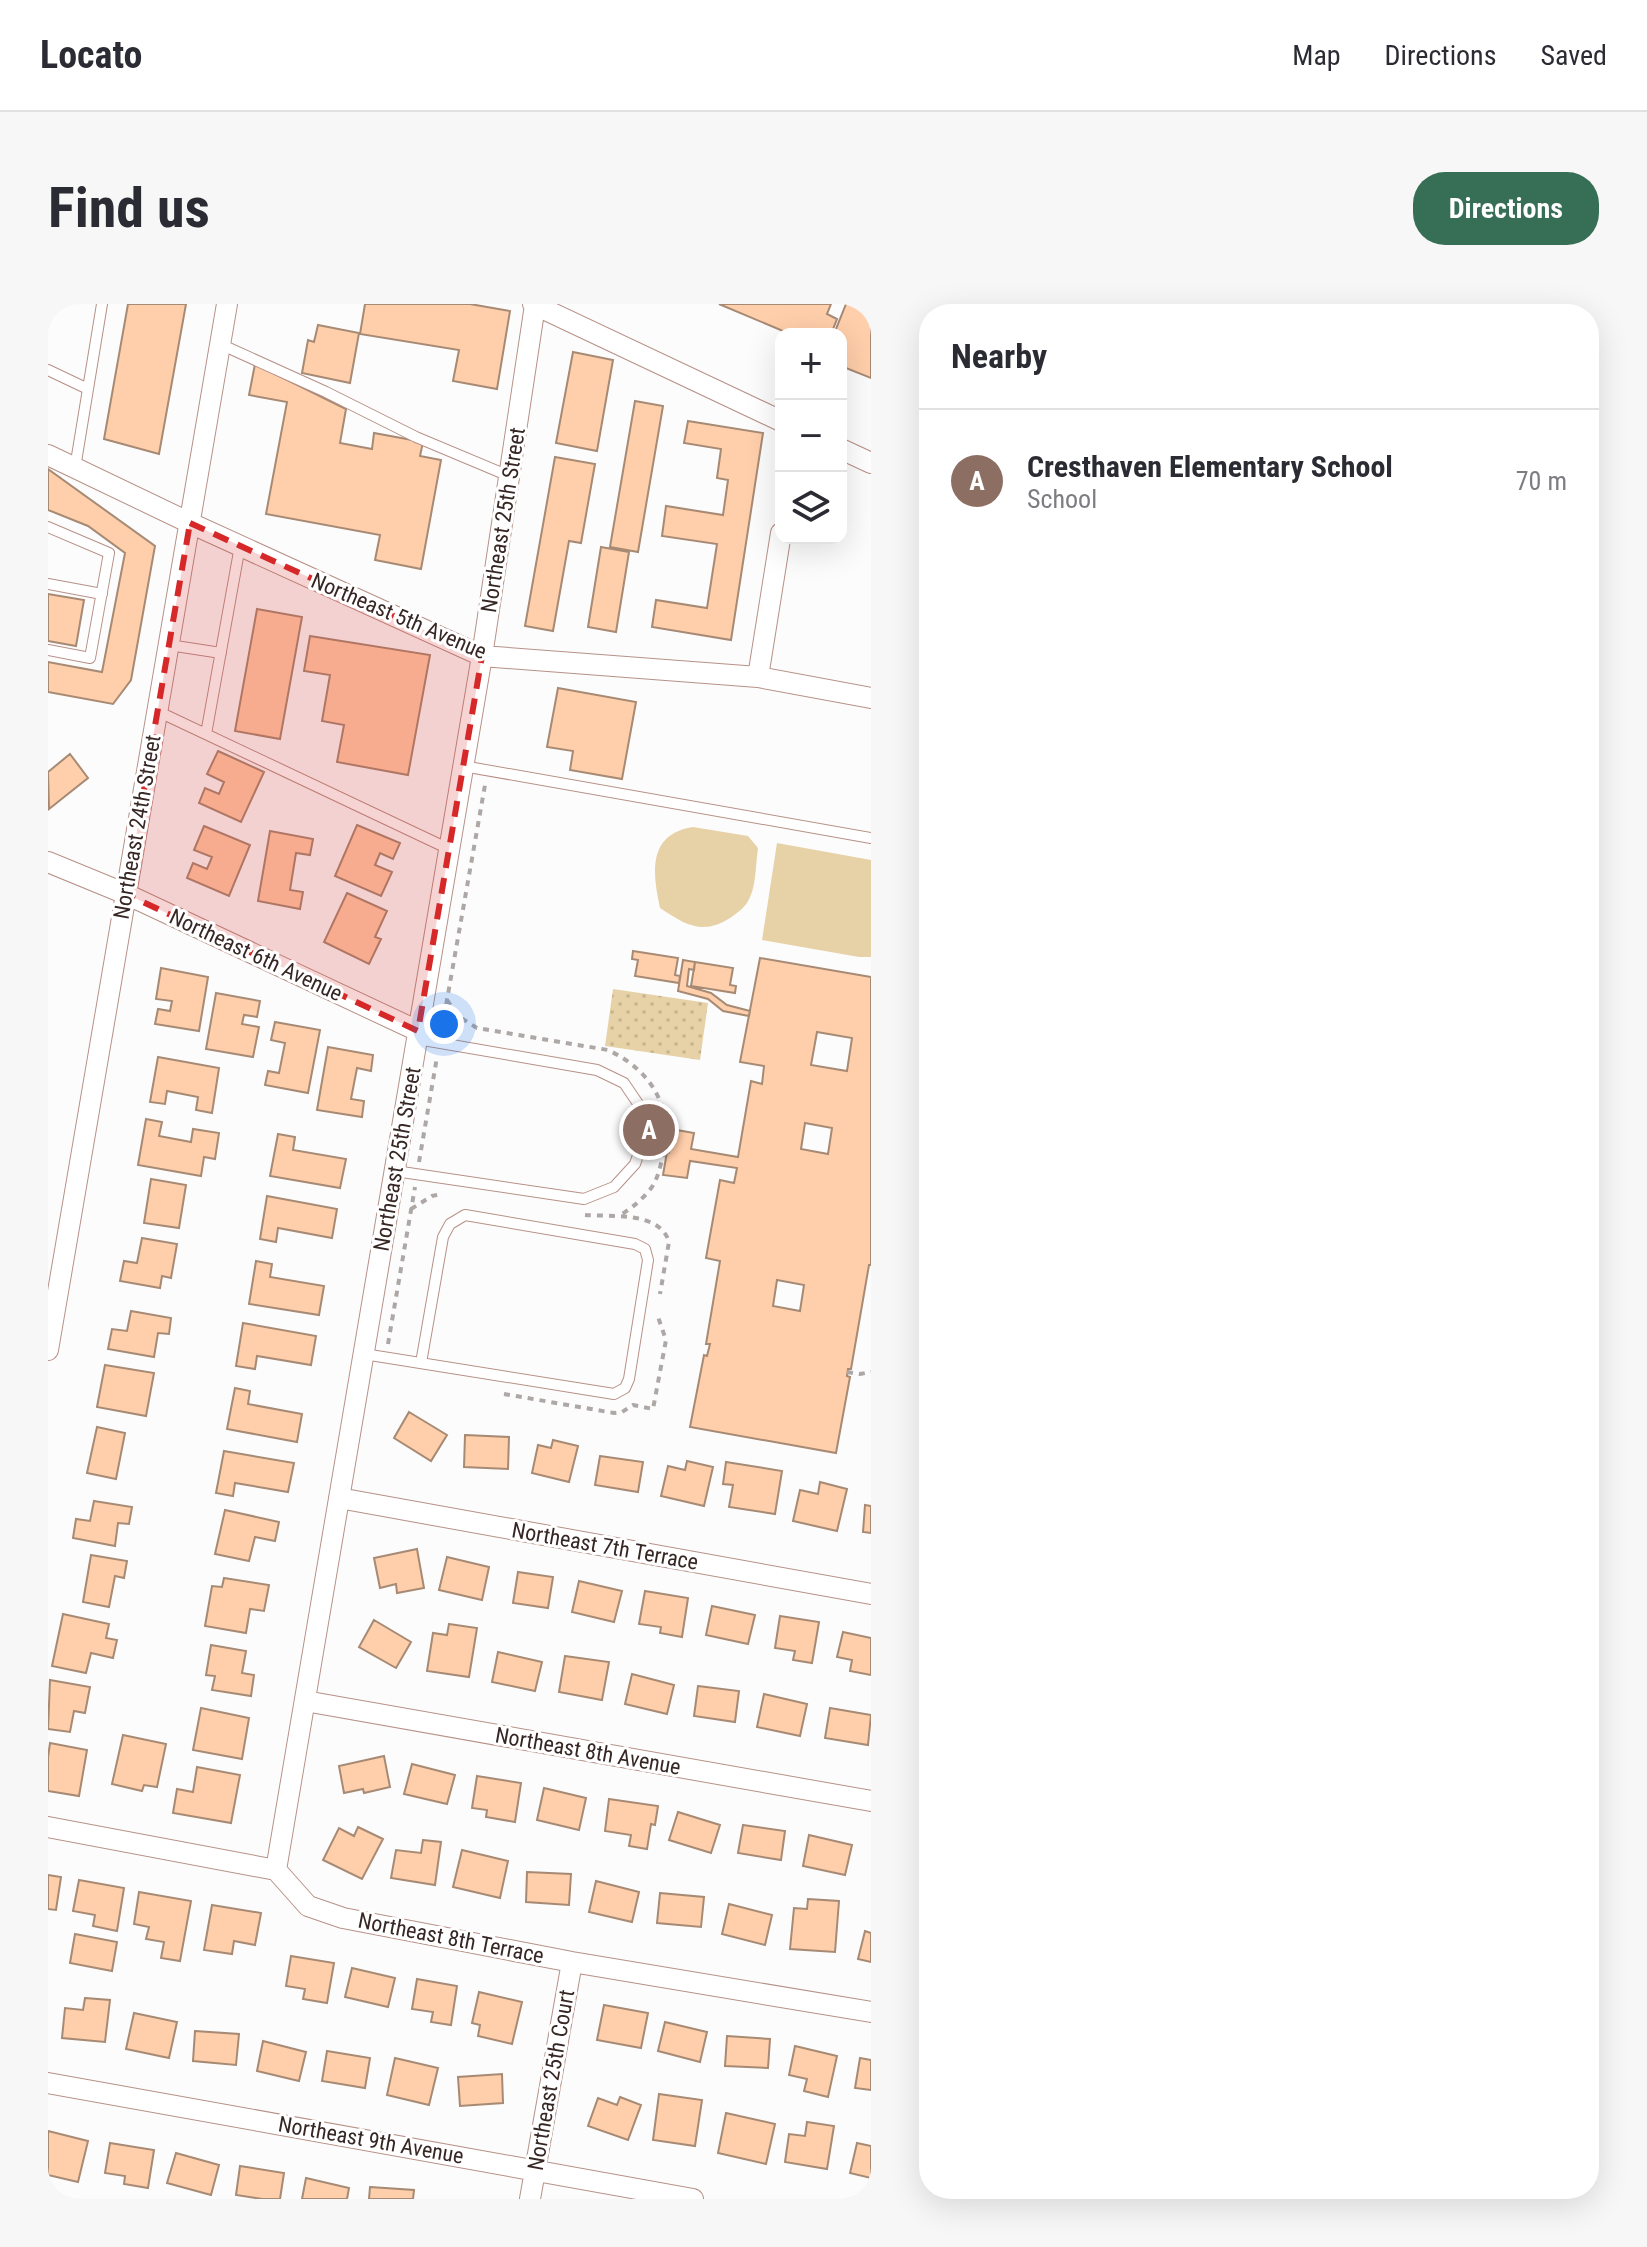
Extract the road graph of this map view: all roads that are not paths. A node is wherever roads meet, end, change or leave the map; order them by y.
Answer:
1 (102, 304) edge
2 (227, 304) edge
3 (534, 304) edge
4 (220, 344) junction
5 (48, 370) edge
6 (88, 389) junction
7 (775, 418) edge
8 (847, 452) edge
9 (48, 455) edge
10 (871, 463) edge
11 (75, 468) junction
12 (509, 476) junction
13 (190, 523) junction
14 (48, 527) edge
15 (779, 544) edge
16 (240, 546) junction
17 (48, 584) edge
18 (102, 594) junction
19 (169, 645) junction
20 (48, 650) edge
21 (221, 653) junction
22 (482, 656) junction
23 (758, 677) junction
24 (871, 698) edge
25 (157, 711) junction
26 (206, 734) junction
27 (463, 766) junction
28 (871, 838) edge
29 (449, 849) junction
30 (48, 862) edge
31 (126, 894) junction
32 (418, 1035) junction
33 (395, 1171) junction
34 (48, 1350) edge
35 (364, 1354) junction
36 (421, 1363) junction
37 (339, 1498) junction
38 (871, 1594) edge
39 (305, 1701) junction
40 (871, 1801) edge
41 (48, 1827) edge
42 (276, 1870) junction
43 (572, 1962) junction
44 (871, 2012) edge
45 (48, 2083) edge
46 (535, 2170) junction
47 (530, 2199) edge
48 (693, 2199) edge

1 - 6 lane
2 - 4 street, Northeast 24th Street
3 - 7 street
3 - 12 street, Northeast 25th Street
4 - 12 lane
4 - 13 street, Northeast 24th Street
5 - 6 lane
6 - 11 lane
8 - 10 street
9 - 11 street, Northeast 5th Avenue
11 - 13 street, Northeast 5th Avenue
12 - 22 street, Northeast 25th Street
13 - 16 street, Northeast 5th Avenue
13 - 19 street, Northeast 24th Street
14 - 18 lane
15 - 23 street
16 - 21 lane
16 - 22 street, Northeast 5th Avenue
17 - 18 lane
18 - 20 lane
19 - 21 lane
19 - 25 street, Northeast 24th Street
21 - 26 lane
22 - 23 street, Northeast 5th Avenue
22 - 27 street, Northeast 25th Street
23 - 24 street, Northeast 5th Avenue
25 - 26 lane
25 - 31 street, Northeast 24th Street
26 - 29 lane
27 - 28 lane
27 - 29 street, Northeast 25th Street
29 - 32 street, Northeast 25th Street
30 - 31 street, Northeast 6th Avenue
31 - 32 street, Northeast 6th Avenue
31 - 34 street, Northeast 24th Street
32 - 33 street, Northeast 25th Street
32 - 33 lane
33 - 35 street, Northeast 25th Street
35 - 36 lane
35 - 37 street, Northeast 25th Street
36 - 36 lane
37 - 38 street, Northeast 7th Terrace
37 - 39 street, Northeast 25th Street
39 - 40 street, Northeast 8th Avenue
39 - 42 street, Northeast 25th Street
41 - 42 street
42 - 43 street, Northeast 8th Terrace
43 - 44 street, Northeast 8th Terrace
43 - 46 street, Northeast 25th Court
45 - 46 street, Northeast 9th Avenue
46 - 47 street, Northeast 25th Court
46 - 48 street, Northeast 9th Avenue

